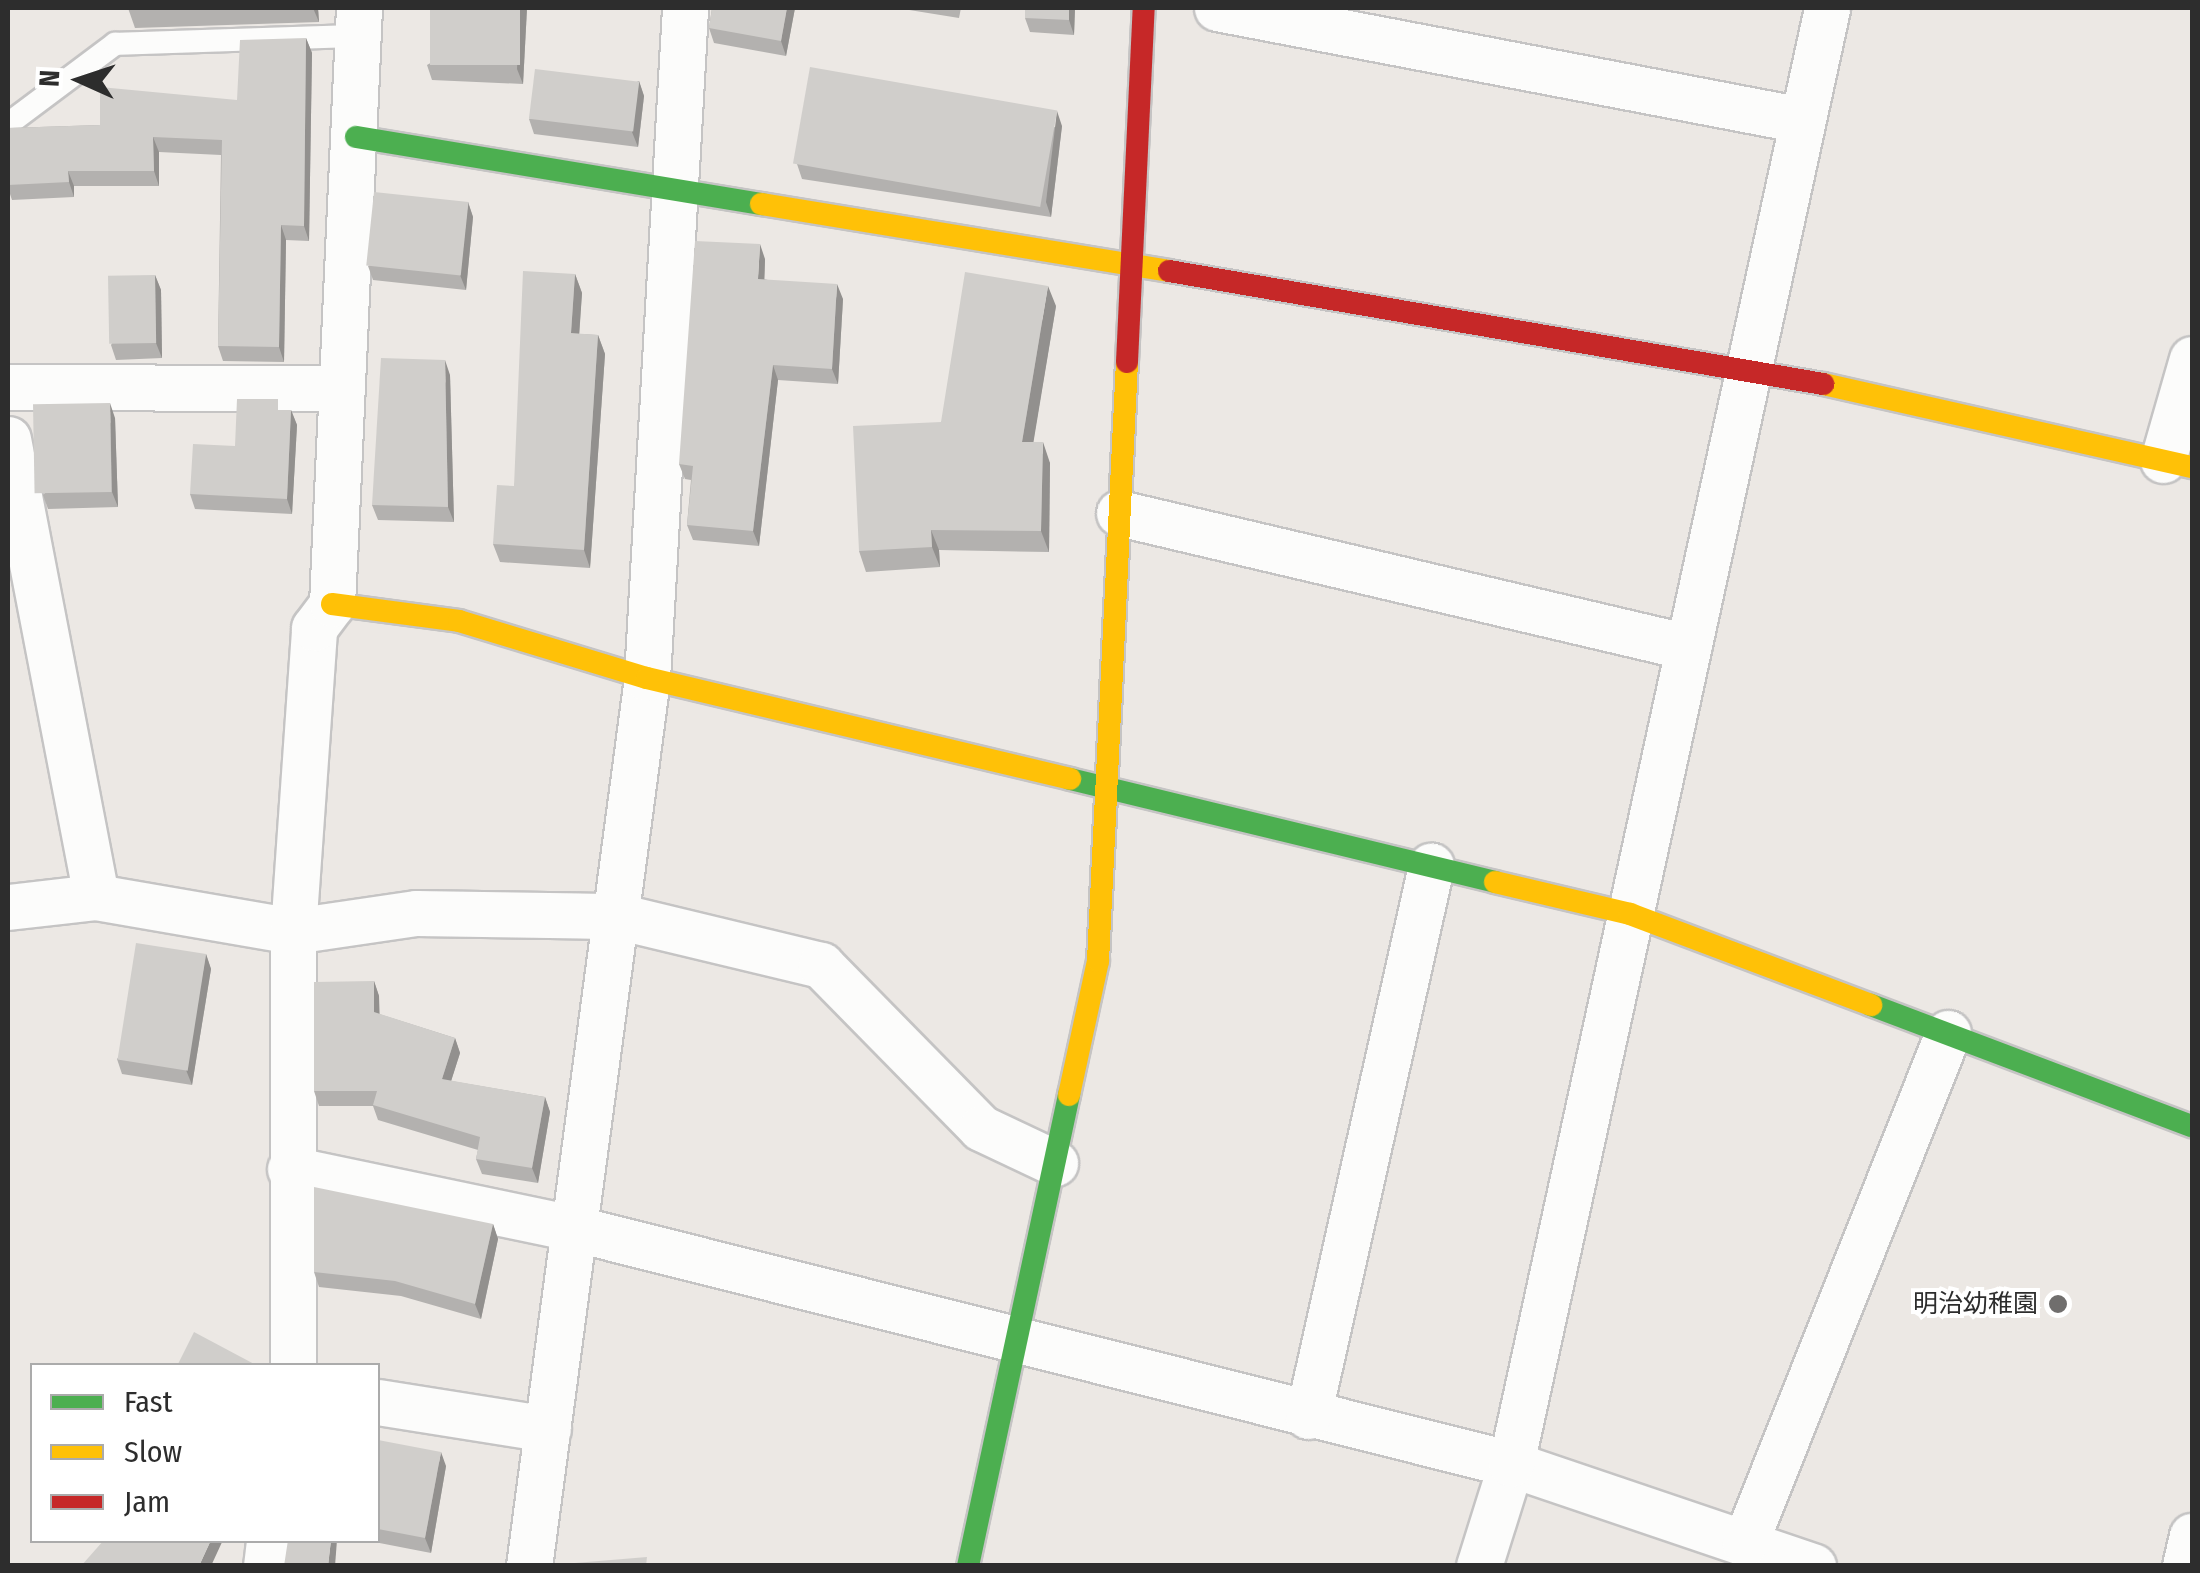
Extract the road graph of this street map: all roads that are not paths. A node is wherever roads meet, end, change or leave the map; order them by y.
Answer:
1 (685, 8) edge
2 (1144, 8) edge
3 (1217, 8) edge
4 (1827, 8) edge
5 (358, 22) edge
6 (1802, 120) junction
7 (8, 124) edge
8 (356, 137) junction
9 (674, 188) junction
10 (1131, 267) junction
11 (2192, 359) edge
12 (1748, 367) junction
13 (8, 387) edge
14 (342, 388) junction
15 (8, 438) edge
16 (2178, 463) edge
17 (1119, 513) junction
18 (332, 604) junction
19 (1688, 646) junction
20 (647, 678) junction
21 (1104, 787) junction
22 (1431, 866) junction
23 (96, 897) junction
24 (8, 907) edge
25 (1630, 914) junction
26 (618, 916) junction
27 (293, 930) junction
28 (1948, 1033) junction
29 (2192, 1126) edge
30 (1055, 1163) junction
31 (290, 1169) junction
32 (576, 1229) junction
33 (1014, 1346) junction
34 (292, 1363) edge
35 (380, 1402) edge
36 (1308, 1416) junction
37 (548, 1429) junction
38 (1511, 1464) junction
39 (2192, 1536) edge
40 (1745, 1543) junction
41 (528, 1566) edge
42 (968, 1566) edge
43 (1479, 1566) edge
44 (1812, 1566) edge
45 (2185, 1566) edge

1 - 9 street
2 - 10 street
3 - 6 street
4 - 6 street
5 - 7 lane
5 - 8 street
6 - 12 street
8 - 9 street
8 - 14 street
9 - 10 street
9 - 20 street
10 - 12 street
10 - 17 street
11 - 16 street
12 - 16 street
12 - 19 street
13 - 14 street
14 - 18 street
15 - 23 street
17 - 19 street
17 - 21 street
18 - 20 street
18 - 27 street
19 - 25 street
20 - 21 street
20 - 26 street
21 - 22 street
21 - 30 street
22 - 25 street
22 - 36 street
23 - 24 street
23 - 27 street
25 - 28 street
25 - 38 street
26 - 27 street
26 - 30 street
26 - 32 street
27 - 31 street
28 - 29 street
28 - 40 street
30 - 33 street
31 - 32 street
31 - 34 street
32 - 33 street
32 - 37 street
33 - 36 street
33 - 42 street
35 - 37 street
36 - 38 street
37 - 41 street
38 - 40 street
38 - 43 street
39 - 45 street
40 - 44 street

